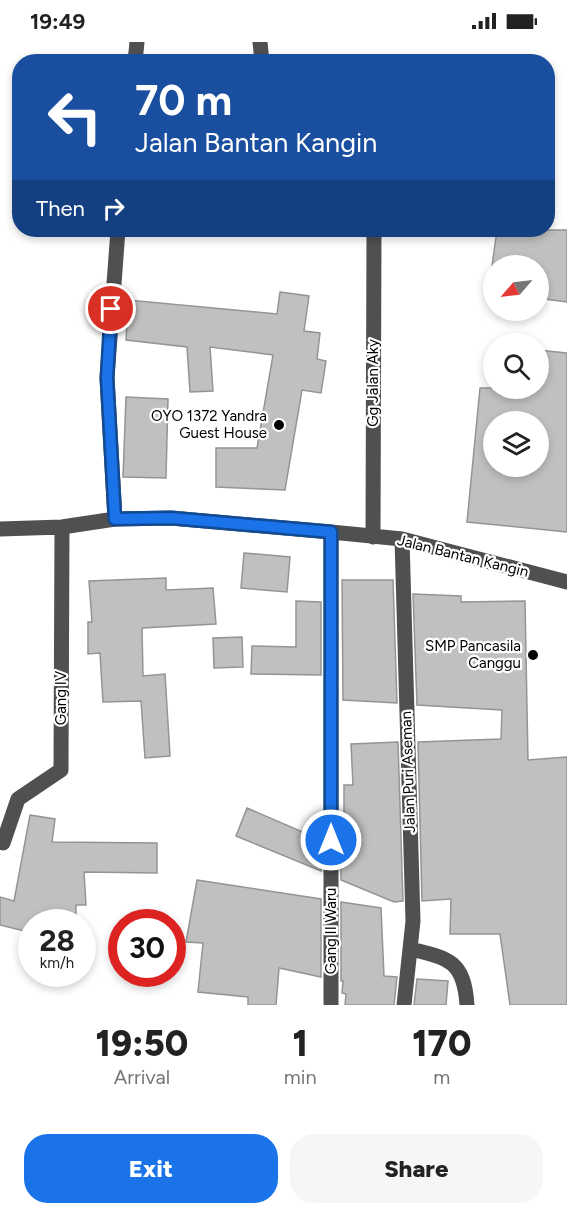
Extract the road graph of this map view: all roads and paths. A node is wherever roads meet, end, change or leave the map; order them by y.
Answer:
1 (117, 237) edge
2 (374, 237) edge
3 (115, 519) junction
4 (62, 527) junction
5 (0, 529) edge
6 (331, 532) junction
7 (373, 537) junction
8 (402, 540) junction
9 (567, 582) edge
10 (3, 843) dead end
11 (410, 949) junction
12 (331, 1005) edge
13 (404, 1005) edge
14 (467, 1005) edge

1 - 3 street
2 - 7 street, Gg Jalan Aky
3 - 4 street, Jalan Bantan Kangin
3 - 6 street, Jalan Bantan Kangin
4 - 5 street, Jalan Bantan Kangin
4 - 10 street, Gang IV
6 - 7 street, Jalan Bantan Kangin
6 - 12 street, Gang II Waru
7 - 8 street, Jalan Bantan Kangin
8 - 9 street, Jalan Bantan Kangin
8 - 11 street, Jalan Puri Aseman
11 - 13 street, Jalan Puri Aseman
11 - 14 street

